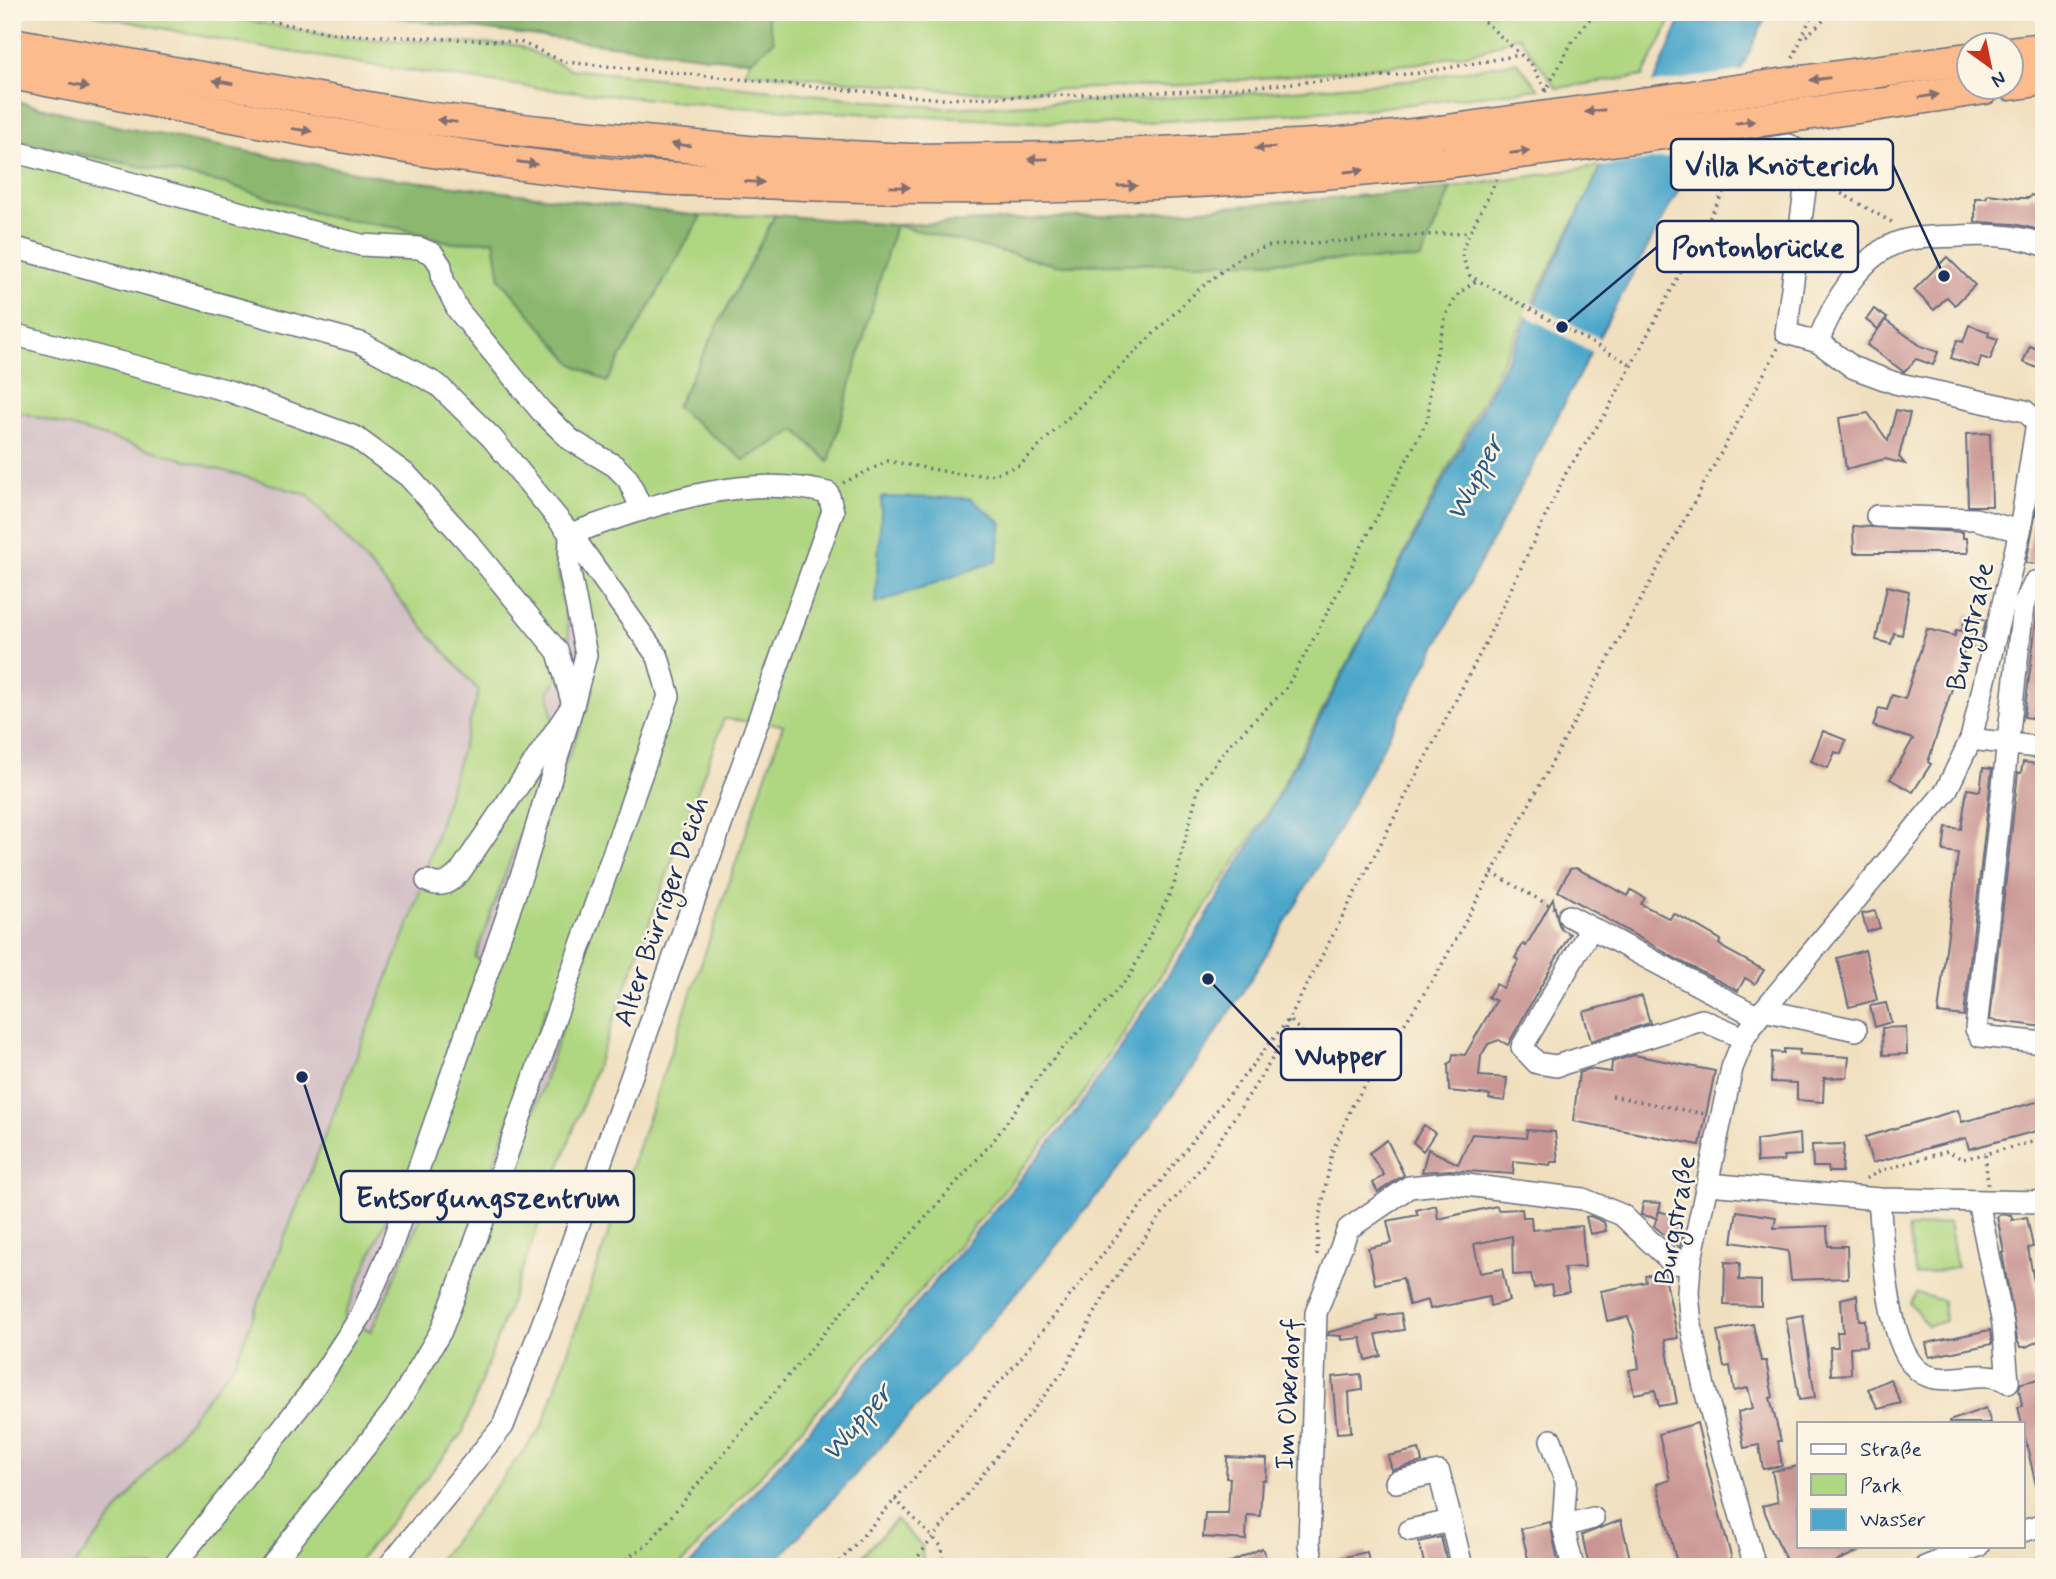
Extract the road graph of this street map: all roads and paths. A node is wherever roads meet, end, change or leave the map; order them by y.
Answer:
1 (222, 12) edge
2 (1474, 12) edge
3 (1595, 12) edge
4 (1813, 12) edge
5 (1833, 12) edge
6 (12, 24) edge
7 (12, 44) edge
8 (2044, 49) edge
9 (2024, 51) edge
10 (1520, 55) junction
11 (1954, 61) edge
12 (12, 73) edge
13 (185, 76) junction
14 (2044, 79) edge
15 (2024, 82) edge
16 (1546, 89) junction
17 (1954, 93) edge
18 (1540, 101) dead end
19 (12, 151) edge
20 (1744, 152) joint
21 (1501, 173) dead end
22 (1817, 181) dead end
23 (1888, 220) dead end
24 (1468, 232) junction
25 (2044, 245) edge
26 (12, 247) edge
27 (1476, 281) junction
28 (1787, 332) junction
29 (12, 334) edge
30 (1818, 342) junction
31 (1632, 365) junction
32 (828, 493) junction
33 (642, 510) junction
34 (1877, 516) dead end
35 (2020, 531) junction
36 (570, 534) junction
37 (2044, 583) edge
38 (573, 705) junction
39 (1971, 739) junction
40 (2006, 744) junction
41 (2044, 748) edge
42 (1492, 873) junction
43 (427, 881) dead end
44 (1569, 916) joint
45 (1590, 930) junction
46 (1760, 1013) junction
47 (1289, 1019) junction
48 (1856, 1030) dead end
49 (1744, 1038) junction
50 (2044, 1042) edge
51 (1368, 1079) junction
52 (1612, 1096) dead end
53 (1721, 1117) junction
54 (2044, 1139) edge
55 (1985, 1154) junction
56 (1708, 1184) junction
57 (1841, 1195) junction
58 (1879, 1199) junction
59 (1984, 1201) junction
60 (2044, 1202) edge
61 (1317, 1264) dead end
62 (1690, 1264) junction
63 (1551, 1440) dead end
64 (1396, 1482) dead end
65 (895, 1499) junction
66 (1593, 1518) dead end
67 (1451, 1521) junction
68 (2044, 1525) edge
69 (1563, 1526) junction
70 (1409, 1530) dead end
71 (2024, 1531) edge
72 (934, 1536) junction
73 (1973, 1548) edge
74 (173, 1567) edge
75 (270, 1567) edge
76 (388, 1567) edge
77 (614, 1567) edge
78 (835, 1567) edge
79 (910, 1567) edge
80 (943, 1567) edge
81 (1314, 1567) edge
82 (1462, 1567) edge
83 (1573, 1567) edge
84 (1755, 1567) edge
85 (1925, 1567) edge

1 - 10 path
2 - 10 path
3 - 16 path
4 - 5 path
6 - 13 highway
7 - 13 highway
8 - 9 highway
10 - 16 path
11 -> 13 highway, bridge
12 -> 17 highway, bridge
14 - 15 highway
16 - 18 path
19 - 33 street
20 - 28 street
20 - 31 path
21 - 24 path
22 - 23 path
24 - 27 path
24 - 32 path
25 - 30 street
26 - 36 street
27 - 31 path
27 - 77 path
28 - 30 street
28 - 42 path
29 - 38 street
30 - 35 street, Burgstraße
31 - 47 path
32 - 33 street
32 - 76 street, Alter Bürriger Deich
33 - 36 street
34 - 35 street
35 - 39 street, Burgstraße
36 - 38 street
36 - 75 street
37 - 40 street
38 - 43 street
38 - 74 street
39 - 40 street
39 - 46 street, Burgstraße
40 - 41 street
40 - 50 street
42 - 44 path
42 - 51 path
44 - 45 street
45 - 46 street
45 - 49 street
46 - 48 street
46 - 49 street, Burgstraße
47 - 51 path
47 - 65 path
47 - 72 path
49 - 53 street, Burgstraße
51 - 61 path
52 - 53 path
53 - 56 street, Burgstraße
54 - 55 path
55 - 57 path
55 - 59 path
56 - 57 street
56 - 62 street, Burgstraße
57 - 58 street
58 - 59 street
58 - 59 street
59 - 60 street
62 - 81 street, Im Oberdorf
62 - 84 street, Burgstraße
63 - 69 street
64 - 67 street
65 - 72 path
65 - 78 path
66 - 69 street
67 - 70 street
67 - 82 street
68 - 71 street
69 - 83 street
72 - 79 path
72 - 80 path
73 - 85 street

